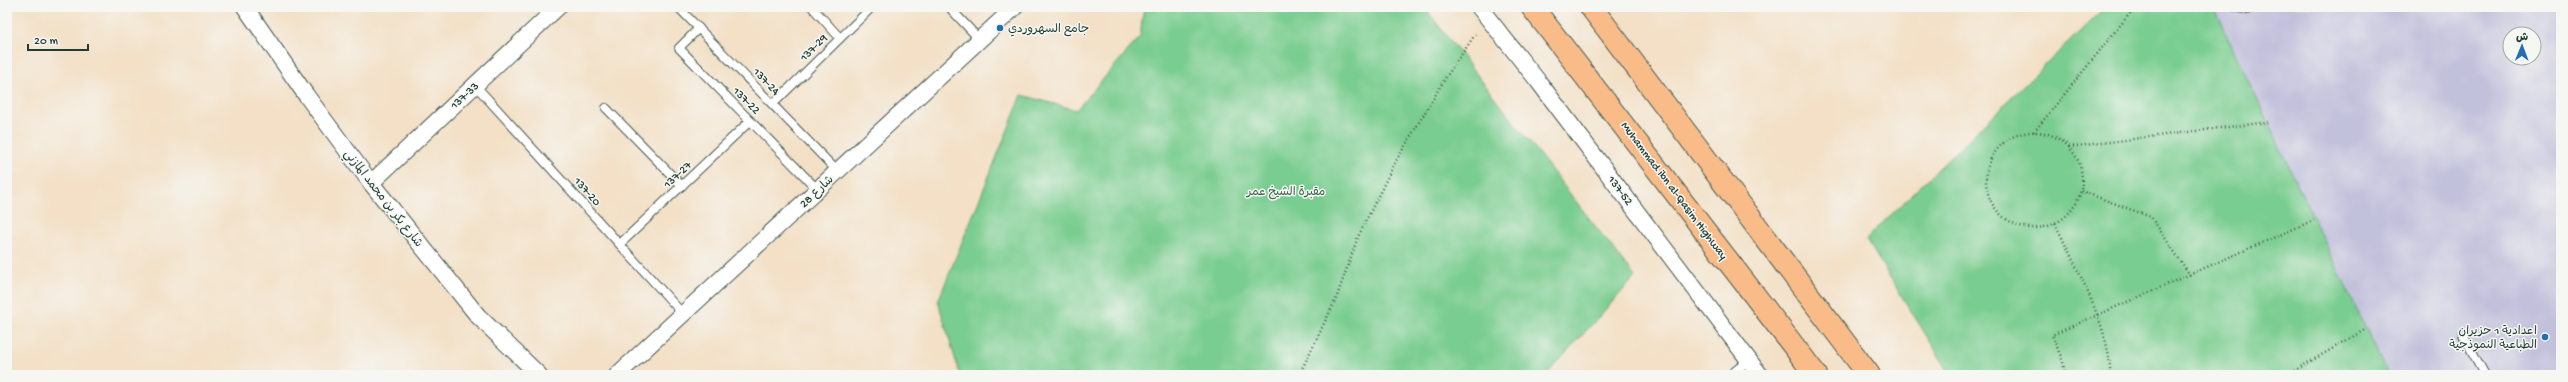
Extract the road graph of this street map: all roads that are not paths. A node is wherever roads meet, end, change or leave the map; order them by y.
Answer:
1 (245, 7) edge
2 (558, 7) edge
3 (678, 7) edge
4 (812, 7) edge
5 (872, 7) edge
6 (949, 7) edge
7 (1015, 7) edge
8 (1532, 7) edge
9 (1591, 7) edge
10 (2235, 7) edge
11 (2252, 7) edge
12 (1483, 12) edge
13 (699, 28) junction
14 (840, 38) junction
15 (980, 40) junction
16 (475, 85) junction
17 (773, 104) junction
18 (606, 108) dead end
19 (750, 121) junction
20 (838, 172) junction
21 (371, 183) junction
22 (682, 186) junction
23 (818, 190) junction
24 (620, 244) junction
25 (683, 314) junction
26 (2463, 335) dead end
27 (1749, 360) junction
28 (540, 375) edge
29 (616, 375) edge
30 (1730, 375) edge
31 (1760, 375) edge
32 (1816, 375) edge
33 (1869, 375) edge
34 (2485, 375) edge

1 - 21 street, شارع بكر بن محمد المازني
2 - 16 street, 137-33
3 - 13 lane, 137-24
4 - 14 lane
5 - 14 lane, 137-29
6 - 15 lane
7 - 15 street, شارع 28
8 - 32 highway, Muhammad ibn al-Qasim Highway
9 - 33 highway
10 - 11 lane
12 - 27 street, 137-52
13 - 17 lane, 137-24
13 - 19 lane, 137-22
14 - 17 lane, 137-29
15 - 20 street, شارع 28
16 - 21 street, 137-33
16 - 24 lane, 137-20
17 - 20 lane, 137-24
18 - 22 lane
19 - 22 lane, 137-27
19 - 23 lane, 137-22
20 - 23 street, شارع 28
21 - 28 street, شارع بكر بن محمد المازني
22 - 24 lane, 137-27
23 - 25 street, شارع 28
24 - 25 lane, 137-20
25 - 29 street, شارع 28
26 - 34 lane
27 - 30 lane
27 - 31 street, 137-52

